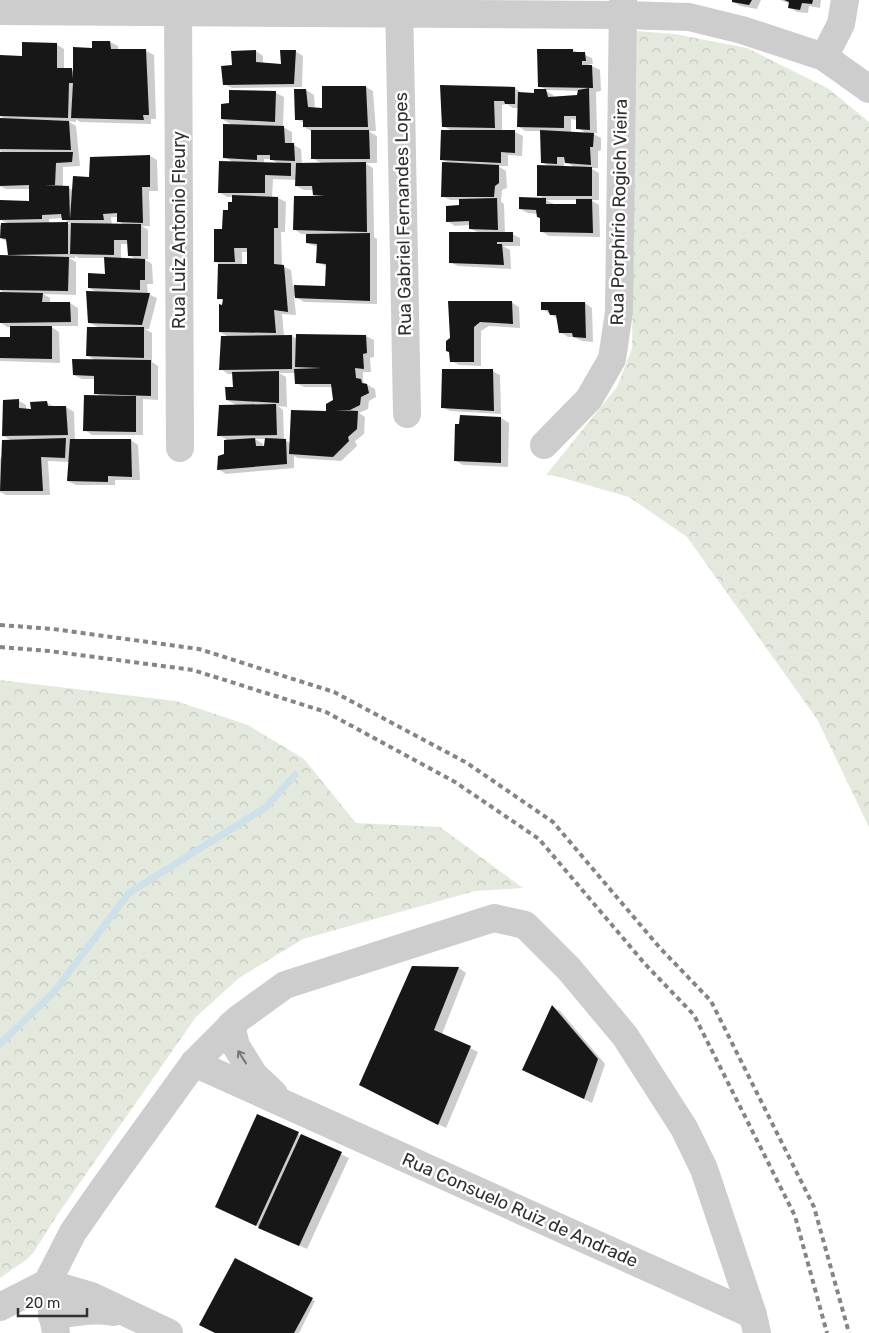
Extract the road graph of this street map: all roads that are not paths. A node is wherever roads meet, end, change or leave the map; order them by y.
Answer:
1 (845, 0) edge
2 (178, 6) edge
3 (399, 7) edge
4 (623, 7) edge
5 (0, 11) edge
6 (824, 57) junction
7 (869, 89) edge
8 (407, 414) dead end
9 (544, 445) dead end
10 (180, 448) dead end
11 (231, 1025) junction
12 (194, 1063) junction
13 (287, 1105) junction
14 (47, 1283) junction
15 (0, 1306) edge
16 (130, 1315) junction
17 (755, 1324) edge
18 (54, 1325) edge
19 (169, 1333) edge

1 - 6 street
2 - 3 street
2 - 5 street
2 - 10 street, Rua Luiz Antonio Fleury
3 - 4 street
3 - 8 street, Rua Gabriel Fernandes Lopes
4 - 6 street
4 - 9 street, Rua Porphírio Rogich Vieira
6 - 7 street
11 - 12 street
13 -> 11 street, Rua Consuelo Ruiz de Andrade
11 - 17 street
12 - 13 street, Rua Consuelo Ruiz de Andrade
12 - 14 street
13 - 17 street, Rua Consuelo Ruiz de Andrade
14 - 15 street
14 - 16 street
14 - 18 street
16 - 18 street
16 - 19 street

